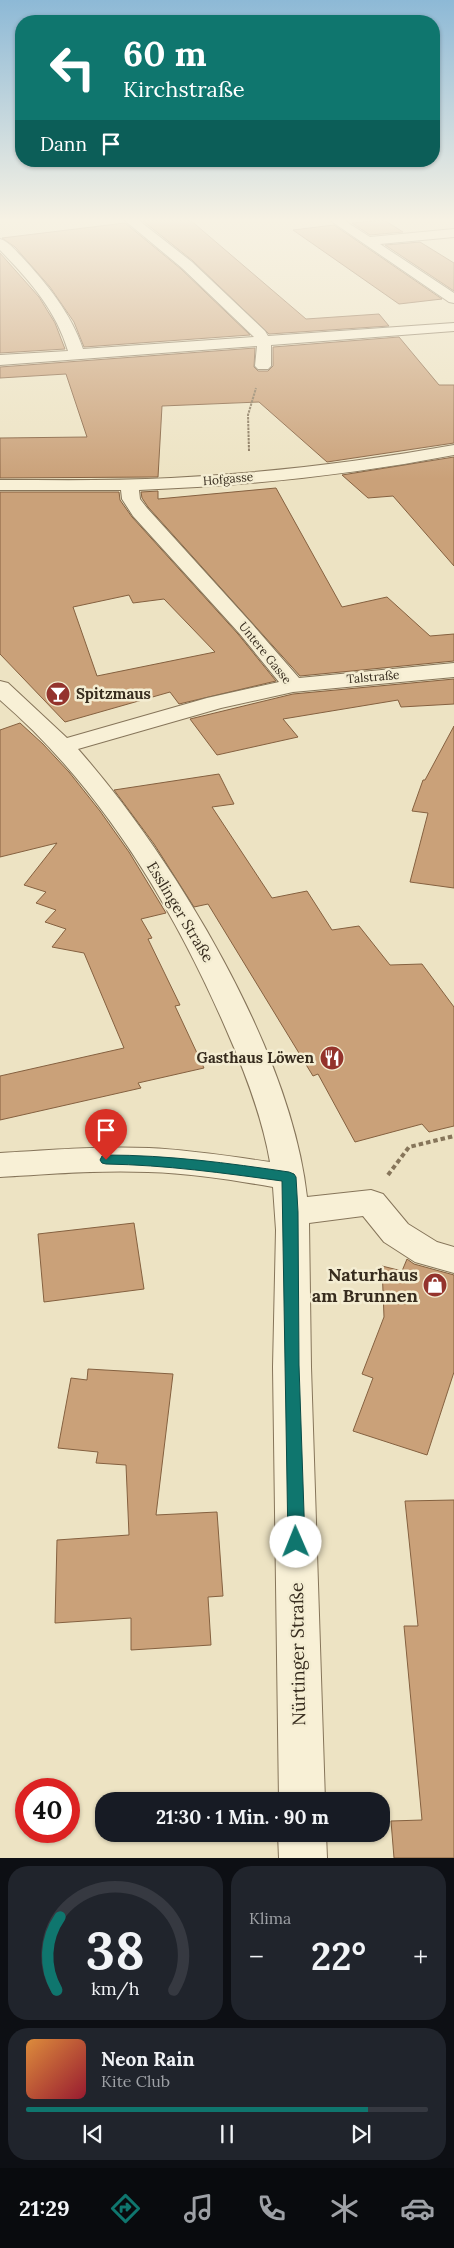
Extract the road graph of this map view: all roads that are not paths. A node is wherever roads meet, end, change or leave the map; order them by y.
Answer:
1 (54, 306) edge
2 (231, 306) edge
3 (454, 327) edge
4 (264, 340) junction
5 (77, 354) junction
6 (0, 360) edge
7 (263, 366) road end
8 (454, 450) edge
9 (0, 485) edge
10 (129, 485) junction
11 (454, 670) edge
12 (293, 685) junction
13 (0, 688) edge
14 (11, 710) edge
15 (64, 746) junction
16 (0, 1165) edge
17 (290, 1195) junction
18 (454, 1260) edge
19 (302, 1792) edge
20 (302, 1842) edge
21 (303, 1858) edge

1 - 5 street
2 - 4 street
3 - 4 street
4 - 5 street
4 - 7 street
5 - 6 street
8 - 10 street, Hofgasse
9 - 10 street, Hofgasse
10 - 12 street, Untere Gasse
11 - 12 street, Talstraße
12 - 15 street, Untere Gasse
13 - 14 street, Esslinger Straße
14 - 15 street, Esslinger Straße
15 - 17 street, Esslinger Straße
16 - 17 street
17 - 18 street
17 - 19 street, Nürtinger Straße
20 - 21 street

